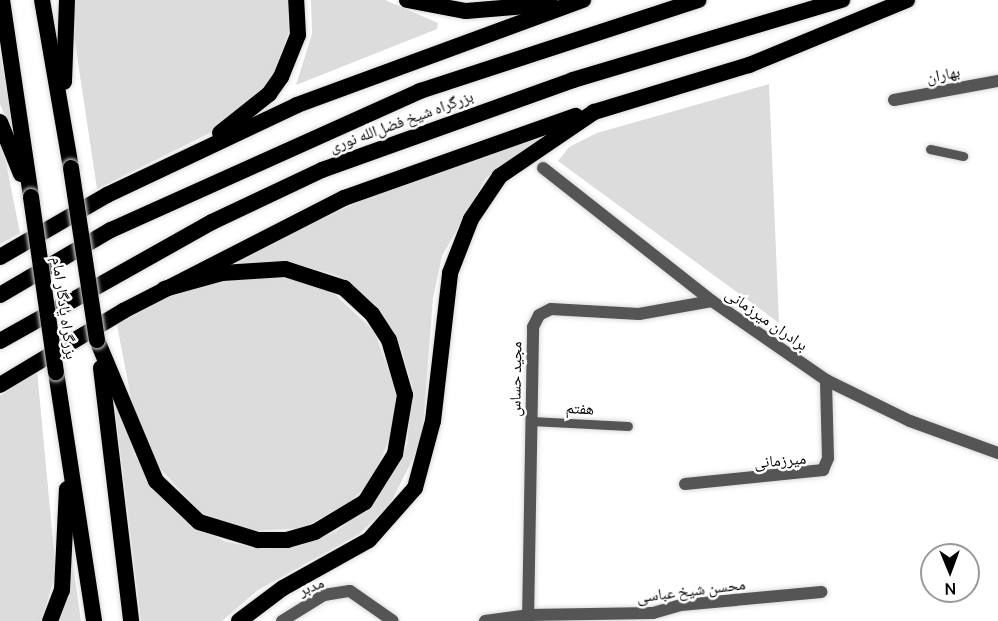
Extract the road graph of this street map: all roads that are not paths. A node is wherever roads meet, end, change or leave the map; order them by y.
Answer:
1 (2, 0) edge
2 (42, 0) edge
3 (68, 0) edge
4 (296, 0) edge
5 (407, 0) edge
6 (698, 0) edge
7 (842, 0) edge
8 (907, 0) edge
9 (578, 1) edge
10 (998, 81) edge
11 (894, 100) dead end
12 (594, 112) junction
13 (63, 116) junction
14 (0, 122) edge
15 (930, 148) dead end
16 (196, 152) junction
17 (963, 156) dead end
18 (543, 168) dead end
19 (31, 197) junction
20 (0, 257) edge
21 (164, 289) junction
22 (0, 295) edge
23 (712, 301) junction
24 (97, 340) junction
25 (0, 341) edge
26 (826, 380) junction
27 (0, 385) edge
28 (531, 421) junction
29 (628, 426) dead end
30 (998, 453) edge
31 (69, 459) junction
32 (685, 484) dead end
33 (821, 592) dead end
34 (528, 618) edge
35 (50, 621) edge
36 (94, 621) edge
37 (131, 621) edge
38 (239, 621) edge
39 (282, 621) edge
40 (393, 621) edge
41 (485, 621) edge

1 - 19 highway, بزرگراه یادگار امام
2 - 13 highway, بزرگراه یادگار امام
3 - 13 highway
4 - 16 highway
5 - 9 highway
6 - 22 highway, بزرگراه شیخ فضل‌الله نوری
7 - 25 highway, بزرگراه شیخ فضل‌الله نوری
8 - 12 highway
9 - 16 highway
10 - 11 street, بهاران
12 - 21 highway
12 - 38 highway
13 - 24 highway, بزرگراه یادگار امام, bridge
14 - 19 highway
15 - 17 lane
16 - 20 highway
18 - 23 street, برادران میرزمانی
19 - 31 highway, بزرگراه یادگار امام, bridge
21 - 24 highway
21 - 27 highway
23 - 26 street, برادران میرزمانی
23 - 28 street, مجید حساس
24 - 37 highway, بزرگراه یادگار امام
26 - 30 street, برادران میرزمانی
26 - 32 street, میرزمانی
28 - 29 lane, هفتم
28 - 34 street, مجید حساس
31 - 35 highway
31 - 36 highway, بزرگراه یادگار امام
33 - 34 street, محسن شیخ عباسی
34 - 41 street, محسن شیخ عباسی
39 - 40 street, مدبر

